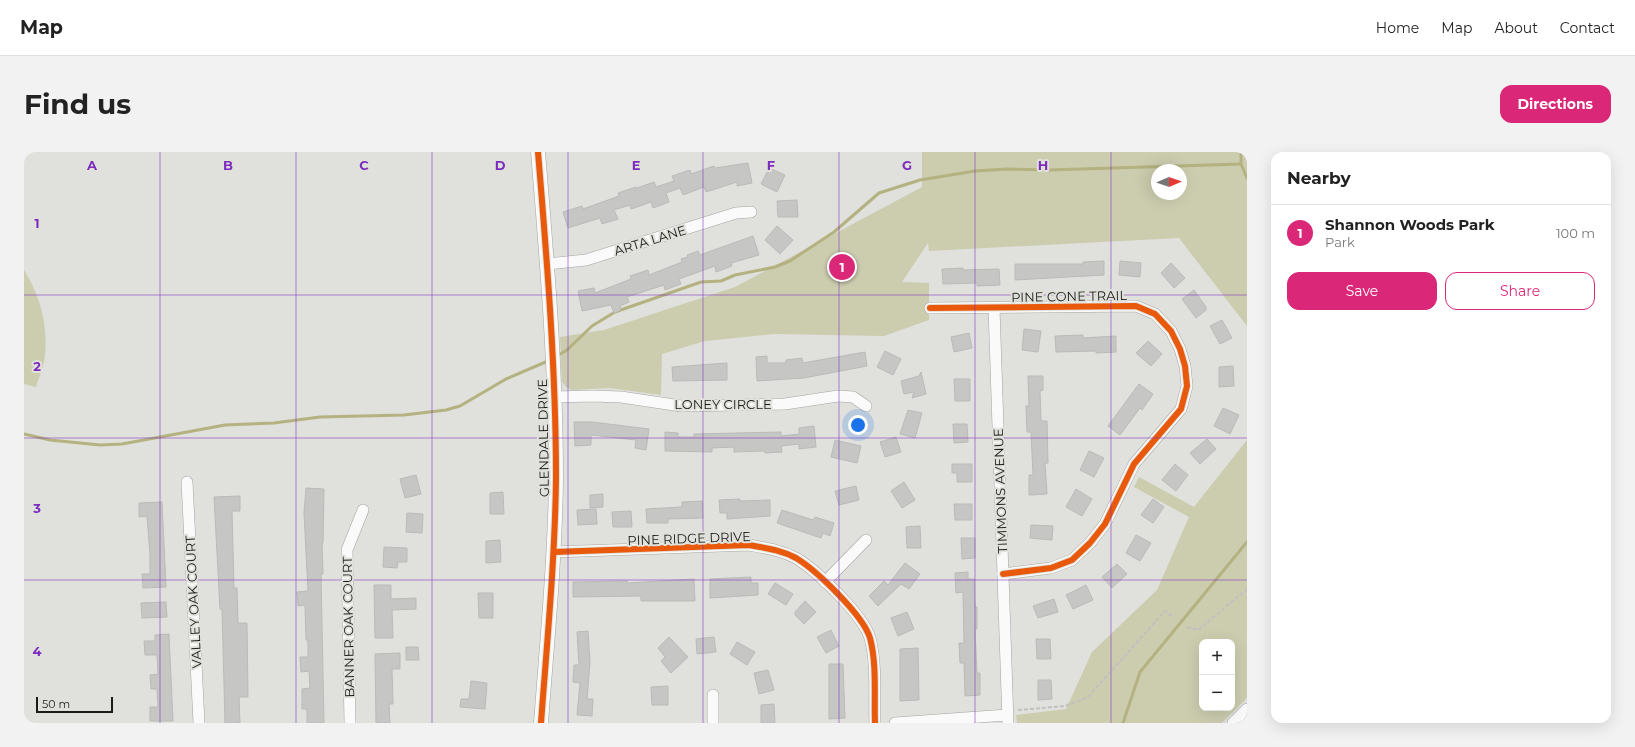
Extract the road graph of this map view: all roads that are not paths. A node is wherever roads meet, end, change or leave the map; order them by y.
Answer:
1 (538, 152) edge
2 (751, 212) dead end
3 (547, 264) junction
4 (930, 308) dead end
5 (994, 308) junction
6 (554, 398) junction
7 (866, 406) dead end
8 (187, 482) dead end
9 (363, 510) dead end
10 (866, 540) dead end
11 (554, 552) junction
12 (1003, 574) junction
13 (825, 582) junction
14 (712, 695) dead end
15 (1247, 708) edge
16 (1010, 716) edge
17 (199, 723) edge
18 (350, 723) edge
19 (541, 723) edge
20 (713, 723) edge
21 (876, 723) edge
22 (895, 723) edge
23 (1233, 723) edge

1 - 3 street, GLENDALE DRIVE
2 - 3 street, ARTA LANE
3 - 6 street, GLENDALE DRIVE
4 - 5 street, PINE CONE TRAIL
5 - 12 street, TIMMONS AVENUE
5 - 12 street, PINE CONE TRAIL
6 - 7 street, LONEY CIRCLE
6 - 11 street, GLENDALE DRIVE
8 - 17 street, VALLEY OAK COURT
9 - 18 street, BANNER OAK COURT
10 - 13 street
11 - 13 street, PINE RIDGE DRIVE
11 - 19 street, GLENDALE DRIVE
12 - 16 street, TIMMONS AVENUE
13 - 21 street, PINE RIDGE DRIVE
14 - 20 street
15 - 23 street
16 - 22 street

